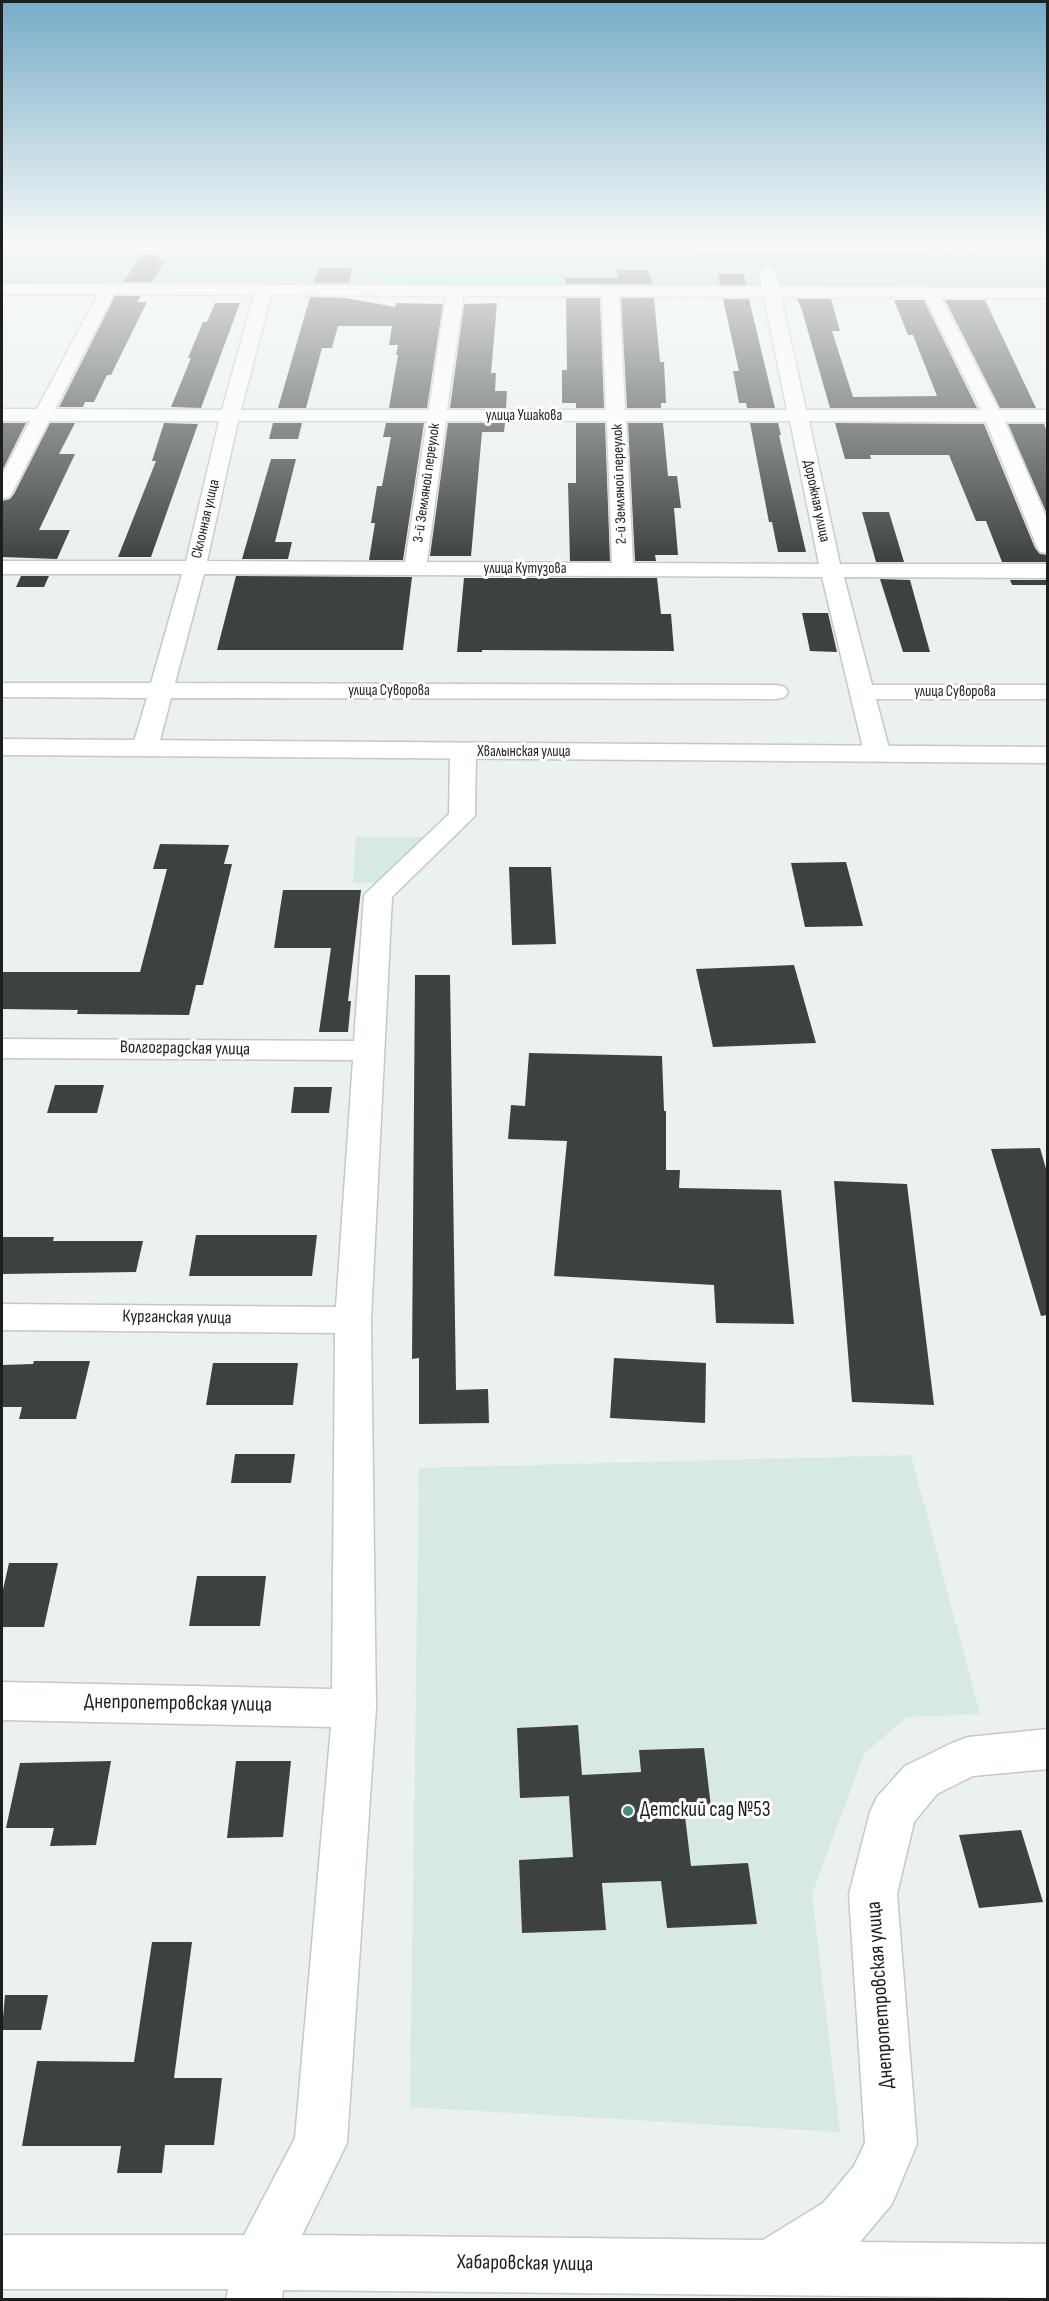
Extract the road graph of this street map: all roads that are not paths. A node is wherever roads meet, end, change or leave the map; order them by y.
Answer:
1 (79, 346) edge
2 (249, 346) edge
3 (447, 346) edge
4 (613, 346) edge
5 (783, 346) edge
6 (958, 346) edge
7 (2, 415) edge
8 (43, 415) junction
9 (230, 416) junction
10 (436, 416) junction
11 (617, 416) junction
12 (797, 416) junction
13 (993, 416) junction
14 (1047, 416) edge
15 (2, 492) edge
16 (1047, 547) edge
17 (2, 567) edge
18 (195, 568) junction
19 (415, 569) junction
20 (623, 570) junction
21 (831, 570) junction
22 (1047, 571) edge
23 (2, 690) edge
24 (161, 691) junction
25 (776, 692) dead end
26 (862, 692) junction
27 (1047, 692) edge
28 (2, 747) edge
29 (145, 748) junction
30 (463, 752) junction
31 (878, 752) junction
32 (1047, 755) edge
33 (2, 1048) edge
34 (368, 1051) junction
35 (2, 1317) edge
36 (352, 1320) junction
37 (2, 1701) edge
38 (354, 1708) junction
39 (1047, 1749) edge
40 (2, 2262) edge
41 (772, 2266) junction
42 (1047, 2271) edge
43 (256, 2281) edge

1 - 8 street
2 - 9 street, Склонная улица
3 - 10 street, 3-й Земляной переулок
4 - 11 street, 2-й Земляной переулок
5 - 12 street, Дорожная улица
6 - 13 street
7 - 8 street, улица Ушакова
8 - 9 street, улица Ушакова
8 - 15 street
9 - 10 street, улица Ушакова
9 - 18 street, Склонная улица
10 - 11 street, улица Ушакова
10 - 19 street, 3-й Земляной переулок
11 - 12 street, улица Ушакова
11 - 20 street, 2-й Земляной переулок
12 - 13 street, улица Ушакова
12 - 21 street, Дорожная улица
13 - 14 street, улица Ушакова
13 - 16 street
17 - 18 street, улица Кутузова
18 - 19 street, улица Кутузова
18 - 24 street, Склонная улица
19 - 20 street, улица Кутузова
20 - 21 street, улица Кутузова
21 - 22 street, улица Кутузова
21 - 26 street, Дорожная улица
23 - 24 street, улица Суворова
24 - 25 street, улица Суворова
24 - 29 street, Склонная улица
26 - 27 street, улица Суворова
26 - 31 street, Дорожная улица
28 - 29 street, Хвалынская улица
29 - 30 street, Хвалынская улица
30 - 31 street, Хвалынская улица
30 - 34 street
31 - 32 street, Хвалынская улица
33 - 34 street, Волгоградская улица
34 - 36 street
35 - 36 street, Курганская улица
36 - 38 street
37 - 38 street, Днепропетровская улица
38 - 43 street
39 - 41 street, Днепропетровская улица
40 - 43 street, Хабаровская улица
41 - 42 street, Хабаровская улица
41 - 43 street, Хабаровская улица

